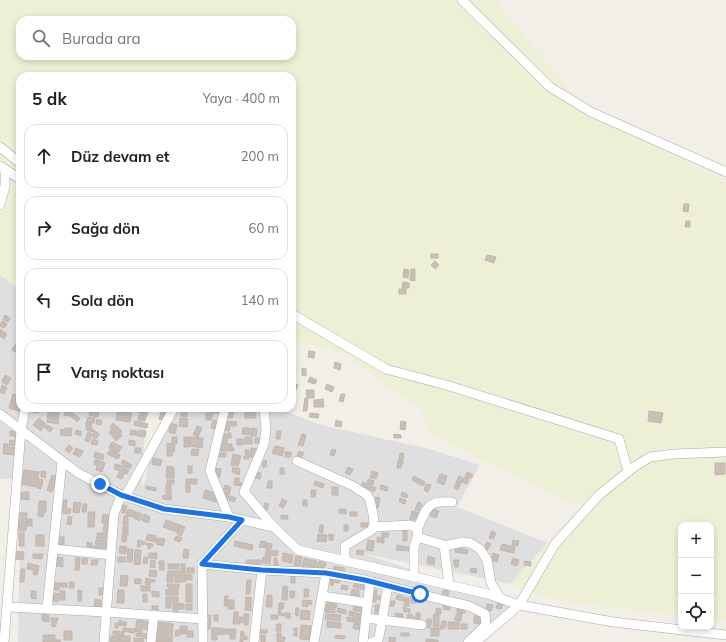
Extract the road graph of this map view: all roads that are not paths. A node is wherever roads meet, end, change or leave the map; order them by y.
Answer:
1 (462, 0) edge
2 (0, 147) edge
3 (16, 160) edge
4 (3, 168) edge
5 (726, 172) edge
6 (16, 176) edge
7 (0, 205) edge
8 (296, 316) edge
9 (23, 412) edge
10 (172, 412) edge
11 (224, 412) edge
12 (264, 412) edge
13 (0, 414) edge
14 (21, 430) junction
15 (726, 452) edge
16 (297, 461) dead end
17 (62, 462) junction
18 (628, 471) junction
19 (123, 496) junction
20 (452, 502) dead end
21 (229, 517) junction
22 (242, 520) junction
23 (274, 527) junction
24 (373, 527) junction
25 (417, 534) junction
26 (444, 546) junction
27 (54, 549) junction
28 (111, 555) junction
29 (345, 561) junction
30 (202, 564) junction
31 (262, 570) junction
32 (326, 573) junction
33 (414, 577) junction
34 (370, 582) junction
35 (449, 585) junction
36 (388, 586) junction
37 (322, 596) junction
38 (500, 598) junction
39 (368, 603) junction
40 (519, 605) junction
41 (8, 607) junction
42 (47, 609) junction
43 (106, 612) junction
44 (154, 615) junction
45 (366, 618) junction
46 (203, 619) junction
47 (383, 620) junction
48 (422, 625) dead end
49 (726, 635) edge
50 (4, 642) edge
51 (104, 642) edge
52 (151, 642) edge
53 (203, 642) edge
54 (254, 642) edge
55 (314, 642) edge
56 (363, 642) edge
57 (368, 642) edge
58 (372, 642) edge
59 (468, 642) edge
60 (476, 642) edge

1 - 5 street
2 - 3 street
4 - 6 street
4 - 7 street
8 - 18 street
9 - 14 street
10 - 19 street
11 - 21 street
12 - 23 street
13 - 14 street
14 - 17 street
14 - 41 street
15 - 18 street
16 - 24 street
17 - 19 street
17 - 27 street
18 - 40 street
19 - 21 street
19 - 28 street
20 - 25 street
21 - 22 street
22 - 23 street
22 - 30 street
23 - 29 street
24 - 25 street
24 - 29 street
25 - 26 street
25 - 33 street
26 - 35 street
26 - 38 street
27 - 28 street
27 - 42 street
28 - 43 street
29 - 33 street
30 - 31 street
30 - 46 street
31 - 32 street
31 - 54 street
32 - 34 street
32 - 37 street
33 - 35 street
34 - 36 street
34 - 39 street
35 - 38 street
36 - 47 street
36 - 59 street
37 - 39 street
37 - 55 street
38 - 40 street
39 - 45 street
40 - 49 street
40 - 60 street
41 - 42 street
41 - 50 street
42 - 43 street
43 - 44 street
43 - 51 street
44 - 46 street
44 - 52 street
45 - 47 street
45 - 56 street
46 - 53 street
47 - 48 street
47 - 58 street
56 - 57 street

